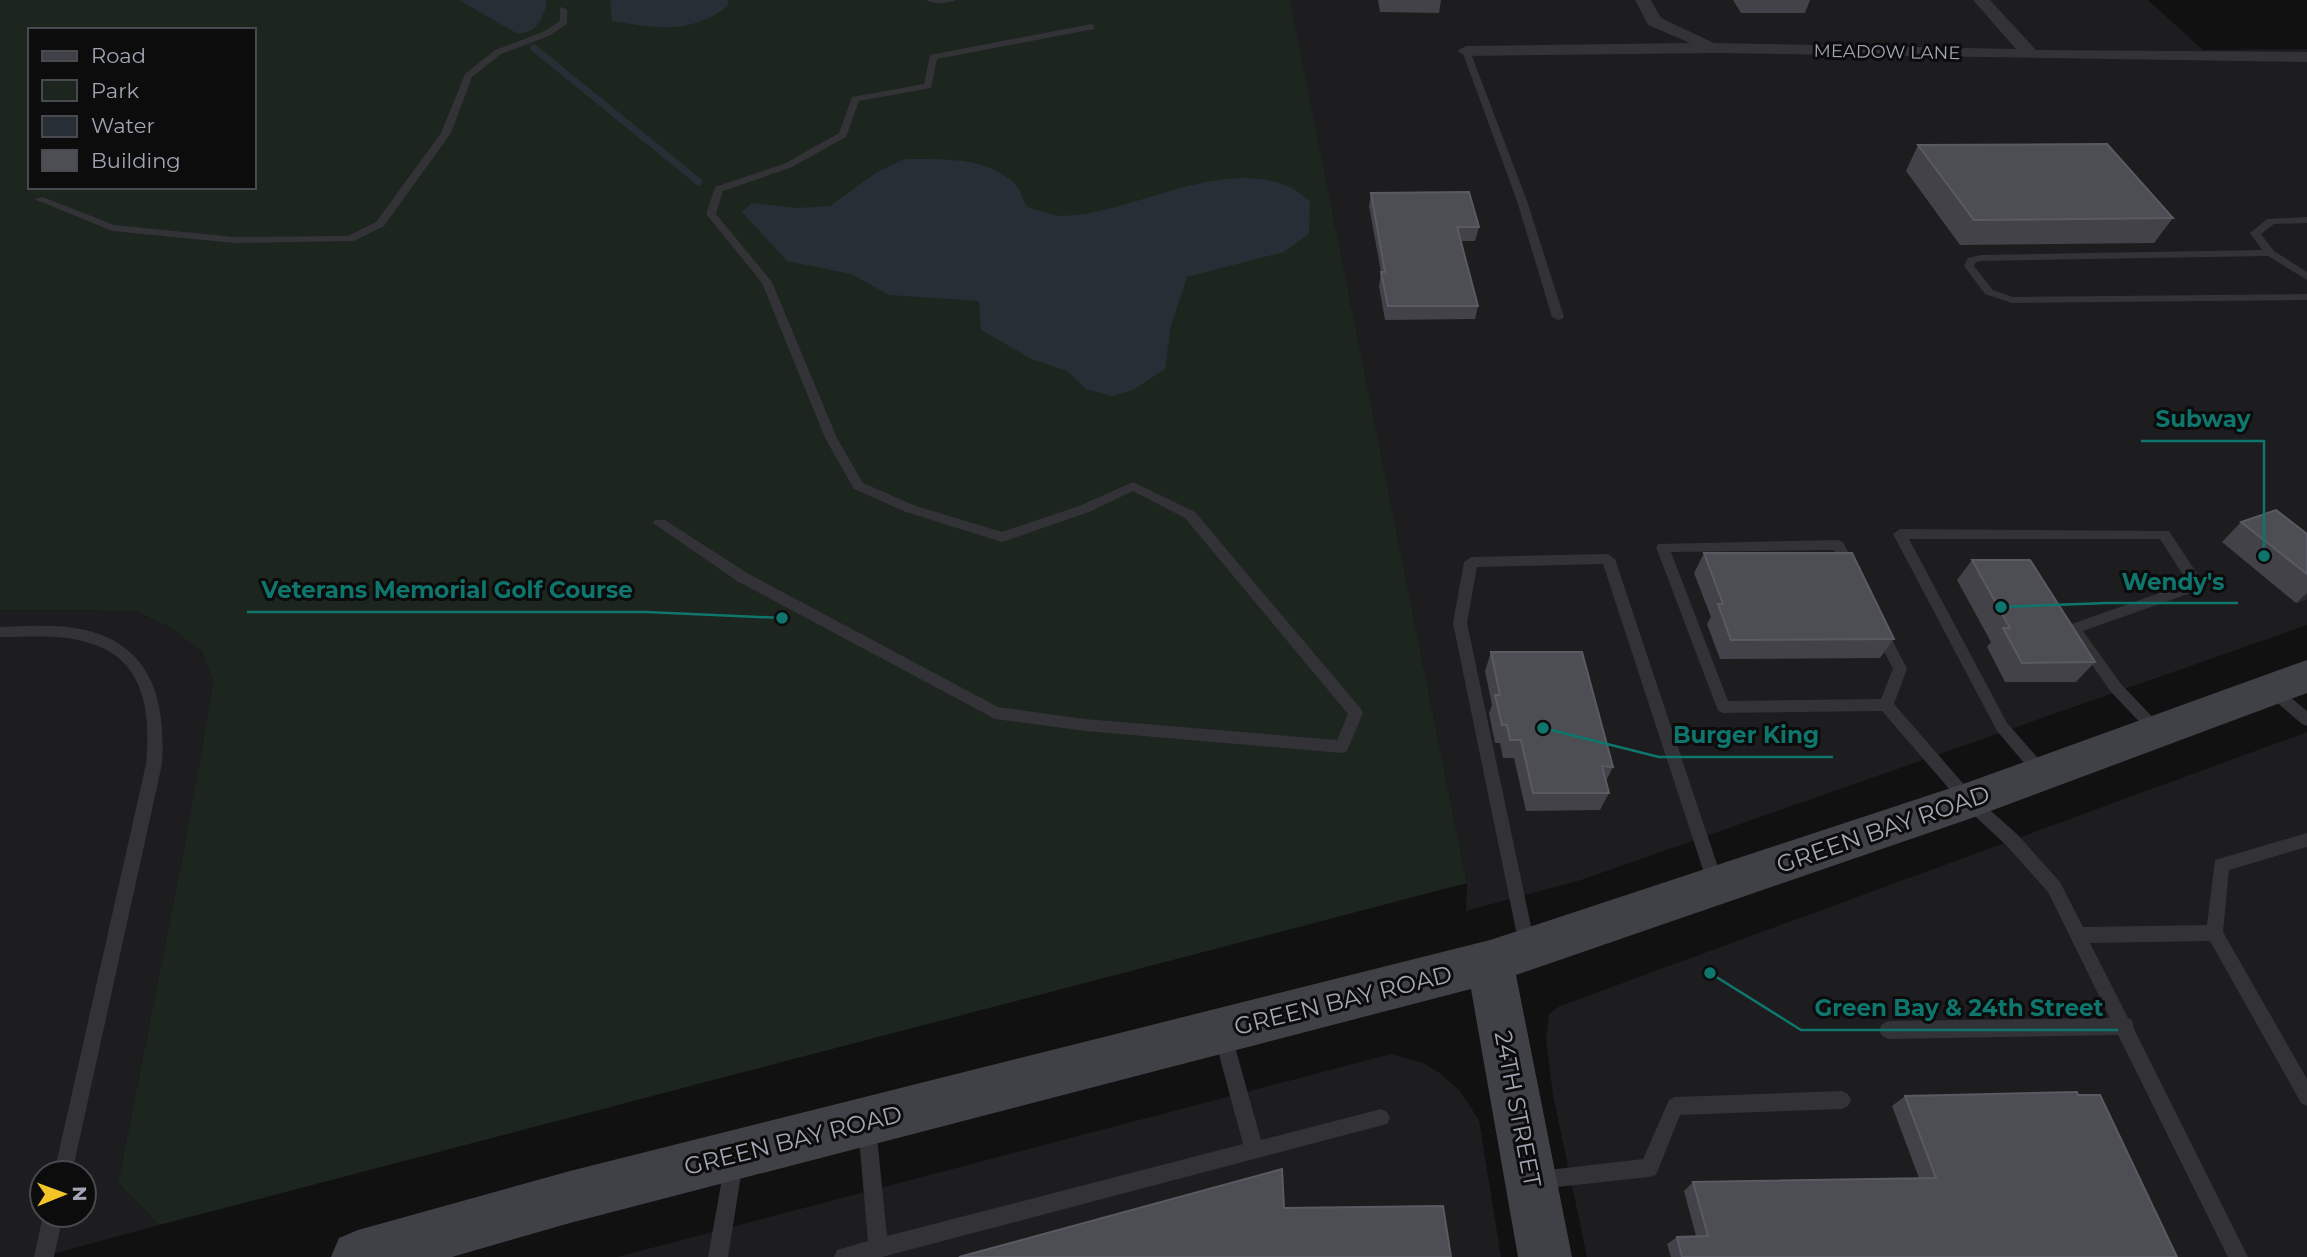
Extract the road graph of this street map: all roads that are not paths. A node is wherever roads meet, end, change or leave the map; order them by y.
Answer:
1 (930, 0) edge
2 (951, 0) edge
3 (1643, 0) edge
4 (1981, 0) edge
5 (563, 9) dead end
6 (1091, 27) dead end
7 (1717, 48) junction
8 (1466, 51) joint
9 (2031, 55) junction
10 (2307, 57) edge
11 (39, 199) dead end
12 (2307, 220) edge
13 (2270, 253) junction
14 (2307, 277) edge
15 (2307, 297) edge
16 (1558, 317) dead end
17 (660, 523) dead end
18 (1857, 582) edge
19 (1875, 619) edge
20 (0, 632) edge
21 (2289, 683) edge
22 (1886, 705) junction
23 (2307, 720) edge
24 (2157, 730) junction
25 (2041, 772) junction
26 (1969, 801) junction
27 (2307, 840) edge
28 (1716, 887) junction
29 (2215, 933) junction
30 (2078, 934) junction
31 (1509, 956) junction
32 (2126, 1026) junction
33 (1888, 1030) dead end
34 (1221, 1032) junction
35 (2307, 1097) edge
36 (1842, 1100) dead end
37 (1381, 1118) dead end
38 (867, 1122) junction
39 (1254, 1150) junction
40 (735, 1154) junction
41 (66, 1159) edge
42 (1531, 1180) junction
43 (50, 1229) edge
44 (878, 1248) junction
45 (376, 1254) edge
46 (44, 1257) edge
47 (718, 1257) edge
48 (844, 1257) edge
49 (1545, 1257) edge
50 (2238, 1257) edge

1 - 2 lane
3 - 7 street
4 - 9 street
5 - 11 lane
6 - 17 lane
7 - 8 street, MEADOW LANE
7 - 9 street, MEADOW LANE
8 - 16 lane
9 - 10 street, MEADOW LANE
12 - 13 lane
13 - 14 lane
13 - 15 lane
18 - 22 lane
19 - 22 lane
20 - 41 lane
21 - 23 lane
21 - 24 main road, GREEN BAY ROAD
22 - 26 lane
24 - 25 main road, GREEN BAY ROAD
24 - 25 lane
25 - 26 main road, GREEN BAY ROAD
26 - 28 main road, GREEN BAY ROAD
26 - 30 lane
27 - 29 lane
28 - 31 main road, GREEN BAY ROAD
28 - 31 lane
29 - 30 lane
29 - 35 lane
30 - 32 lane
31 - 34 main road, GREEN BAY ROAD
31 - 42 main road, 24TH STREET
32 - 33 lane
32 - 50 lane
34 - 38 main road, GREEN BAY ROAD
34 - 39 lane
36 - 42 lane
37 - 39 lane
38 - 40 main road, GREEN BAY ROAD
38 - 44 lane
39 - 44 lane
40 - 45 main road, GREEN BAY ROAD
40 - 47 lane
42 - 49 main road, 24TH STREET
43 - 46 lane
44 - 48 lane

